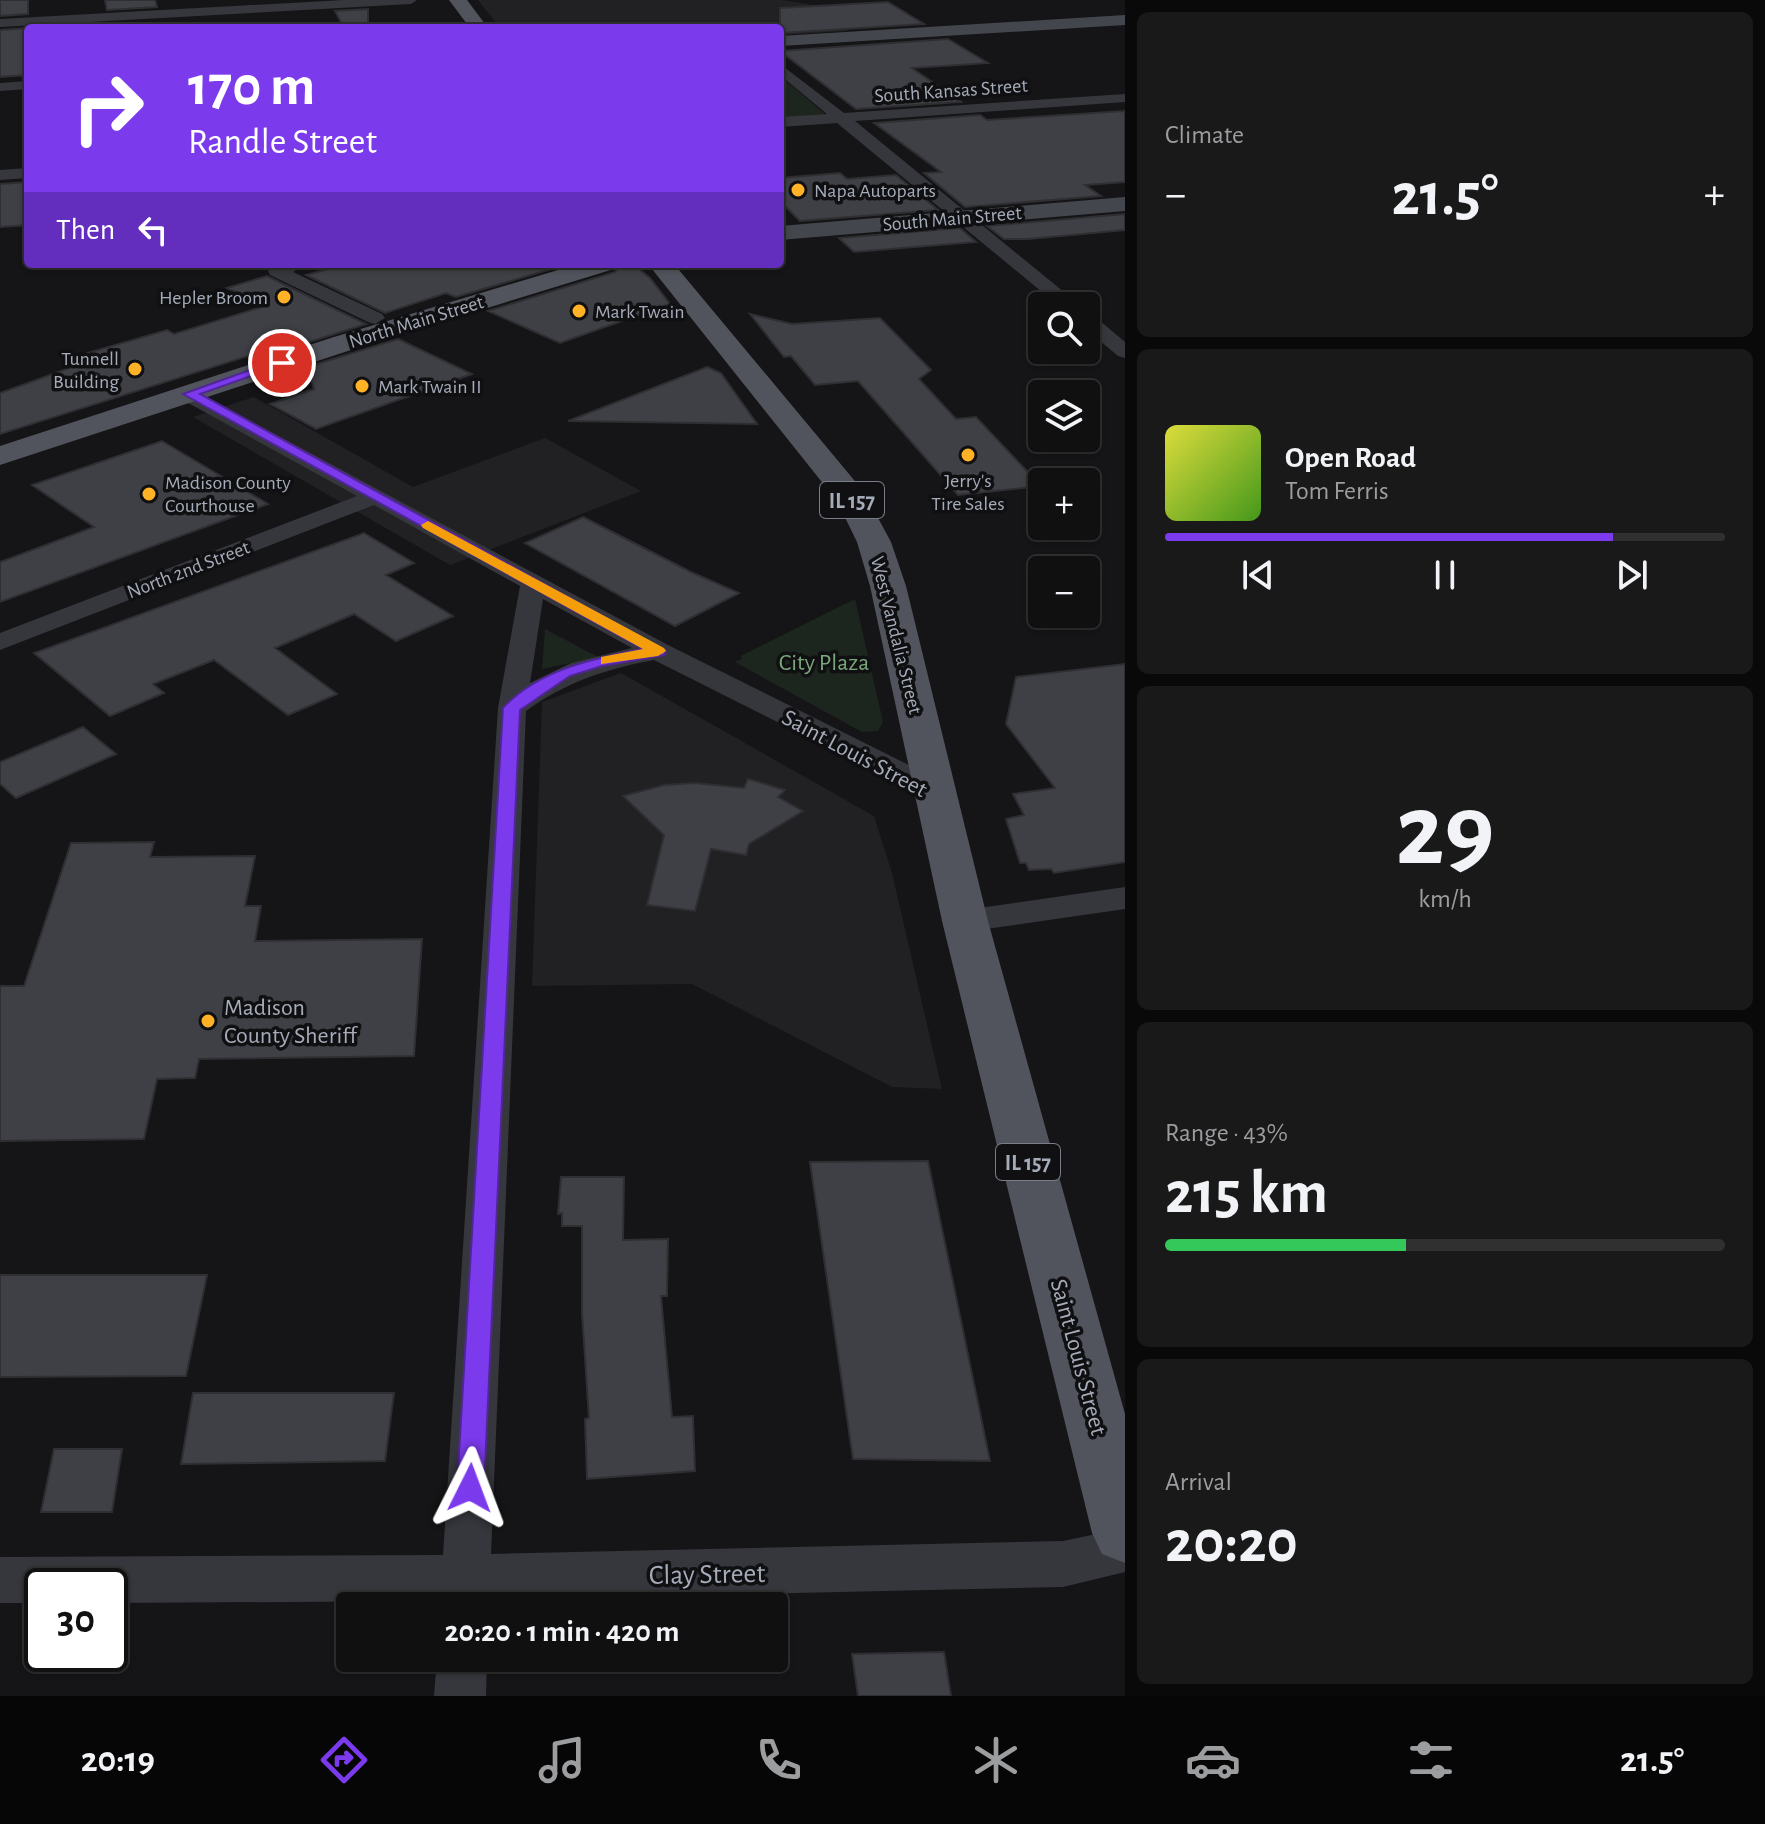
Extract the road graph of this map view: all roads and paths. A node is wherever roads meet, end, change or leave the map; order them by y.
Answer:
1 (411, 0) edge
2 (458, 0) edge
3 (1125, 20) edge
4 (0, 23) edge
5 (476, 24) edge
6 (784, 41) edge
7 (784, 71) edge
8 (24, 85) edge
9 (0, 87) edge
10 (1125, 98) edge
11 (841, 118) junction
12 (784, 122) edge
13 (24, 173) edge
14 (0, 175) edge
15 (1125, 204) edge
16 (965, 217) junction
17 (784, 233) edge
18 (286, 268) edge
19 (592, 268) edge
20 (664, 268) edge
21 (1054, 292) edge
22 (375, 318) dead end
23 (1100, 330) edge
24 (1122, 346) edge
25 (189, 394) junction
26 (0, 456) edge
27 (377, 496) junction
28 (533, 583) junction
29 (0, 642) edge
30 (658, 651) junction
31 (514, 688) junction
32 (934, 789) junction
33 (1125, 898) edge
34 (965, 921) junction
35 (1125, 1533) edge
36 (1125, 1550) edge
37 (0, 1580) edge
38 (465, 1592) edge
39 (461, 1672) edge
40 (460, 1696) edge

1 - 4 street
2 - 5 main road
3 - 6 main road
7 - 11 street
8 - 9 street
10 - 11 street, South Kansas Street
11 - 12 street, South Kansas Street
11 - 16 street
13 - 14 street
15 - 16 main road, South Main Street
16 - 17 main road, South Main Street
16 - 21 street
18 - 22 street
19 - 25 main road, North Main Street
20 - 32 main road, West Vandalia Street / IL 157
23 - 24 street
25 - 26 main road, North Main Street
25 - 27 street, Saint Louis Street
27 - 28 street, Saint Louis Street
27 - 29 street, North 2nd Street
28 - 30 street, Saint Louis Street
28 - 31 street
30 - 31 street
30 - 32 street, Saint Louis Street
31 - 38 street
32 - 34 main road, Saint Louis Street / IL 157
33 - 34 street
34 - 35 main road, Saint Louis Street / IL 157
36 - 38 street, Clay Street
37 - 38 street, Clay Street
39 - 40 street

